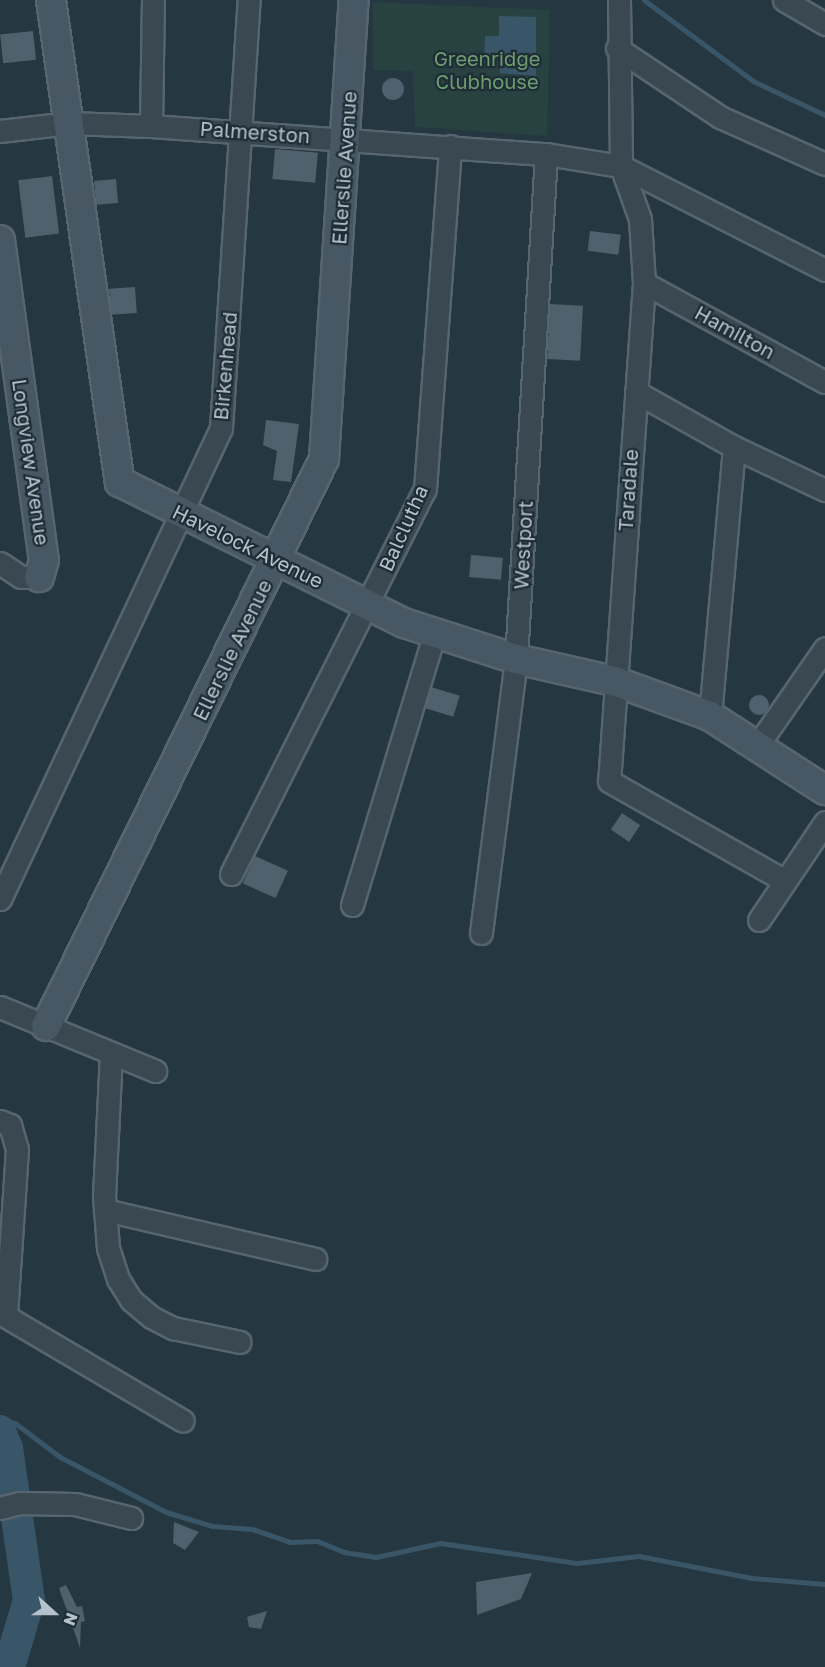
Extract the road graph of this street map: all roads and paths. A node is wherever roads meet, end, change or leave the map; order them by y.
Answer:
1 (51, 0) edge
2 (153, 0) edge
3 (249, 0) edge
4 (354, 0) edge
5 (619, 0) edge
6 (784, 0) edge
7 (825, 24) edge
8 (617, 48) junction
9 (69, 123) junction
10 (151, 126) junction
11 (0, 131) edge
12 (243, 132) junction
13 (347, 138) junction
14 (450, 146) junction
15 (546, 154) junction
16 (825, 164) edge
17 (621, 166) junction
18 (0, 240) edge
19 (825, 270) edge
20 (644, 283) junction
21 (825, 382) edge
22 (636, 392) junction
23 (734, 447) junction
24 (825, 490) edge
25 (180, 513) junction
26 (276, 559) junction
27 (0, 563) edge
28 (39, 577) joint
29 (368, 605) junction
30 (434, 635) junction
31 (825, 648) edge
32 (516, 659) junction
33 (614, 681) junction
34 (710, 716) junction
35 (757, 746) junction
36 (825, 790) edge
37 (825, 822) edge
38 (231, 874) dead end
39 (785, 881) junction
40 (0, 899) edge
41 (352, 905) dead end
42 (759, 920) dead end
43 (481, 933) dead end
44 (0, 1008) edge
45 (46, 1026) junction
46 (111, 1053) junction
47 (155, 1071) dead end
48 (0, 1121) edge
49 (105, 1210) junction
50 (315, 1259) dead end
51 (3, 1315) edge
52 (240, 1342) dead end
53 (183, 1421) dead end
54 (10, 1505) edge
55 (131, 1518) dead end

1 - 9 street, Havelock Avenue
2 - 10 street
3 - 12 street, Birkenhead
4 - 13 street, Ellerslie Avenue
5 - 8 street, Taradale
6 - 7 street
8 - 16 street
8 - 17 street, Taradale
9 - 10 street, Palmerston
9 - 11 street, Palmerston
9 - 25 street, Havelock Avenue
10 - 12 street, Palmerston
12 - 13 street, Palmerston
12 - 25 street, Birkenhead
13 - 14 street, Palmerston
13 - 26 street, Ellerslie Avenue
14 - 15 street, Palmerston
14 - 29 street, Balclutha
15 - 17 street, Palmerston
15 - 32 street, Westport
17 - 19 street, Palmerston
17 - 20 street, Taradale
18 - 28 street, Longview Avenue
20 - 21 street, Hamilton
20 - 22 street, Taradale
22 - 23 street
22 - 33 street, Taradale
23 - 24 street
23 - 34 street
25 - 26 street, Havelock Avenue
25 - 40 street, Birkenhead
26 - 29 street, Havelock Avenue
26 - 45 street, Ellerslie Avenue
27 - 28 street
29 - 30 street, Havelock Avenue
29 - 38 street, Balclutha
30 - 32 street, Havelock Avenue
30 - 41 street
31 - 35 street
32 - 33 street, Havelock Avenue
32 - 43 street, Westport
33 - 34 street, Havelock Avenue
33 - 39 street, Taradale
34 - 35 street, Havelock Avenue
35 - 36 street, Havelock Avenue
37 - 39 street
39 - 42 street
44 - 45 street
45 - 46 street
46 - 47 street
46 - 49 street
48 - 51 street
49 - 50 street
49 - 52 street
51 - 53 street
54 - 55 street

